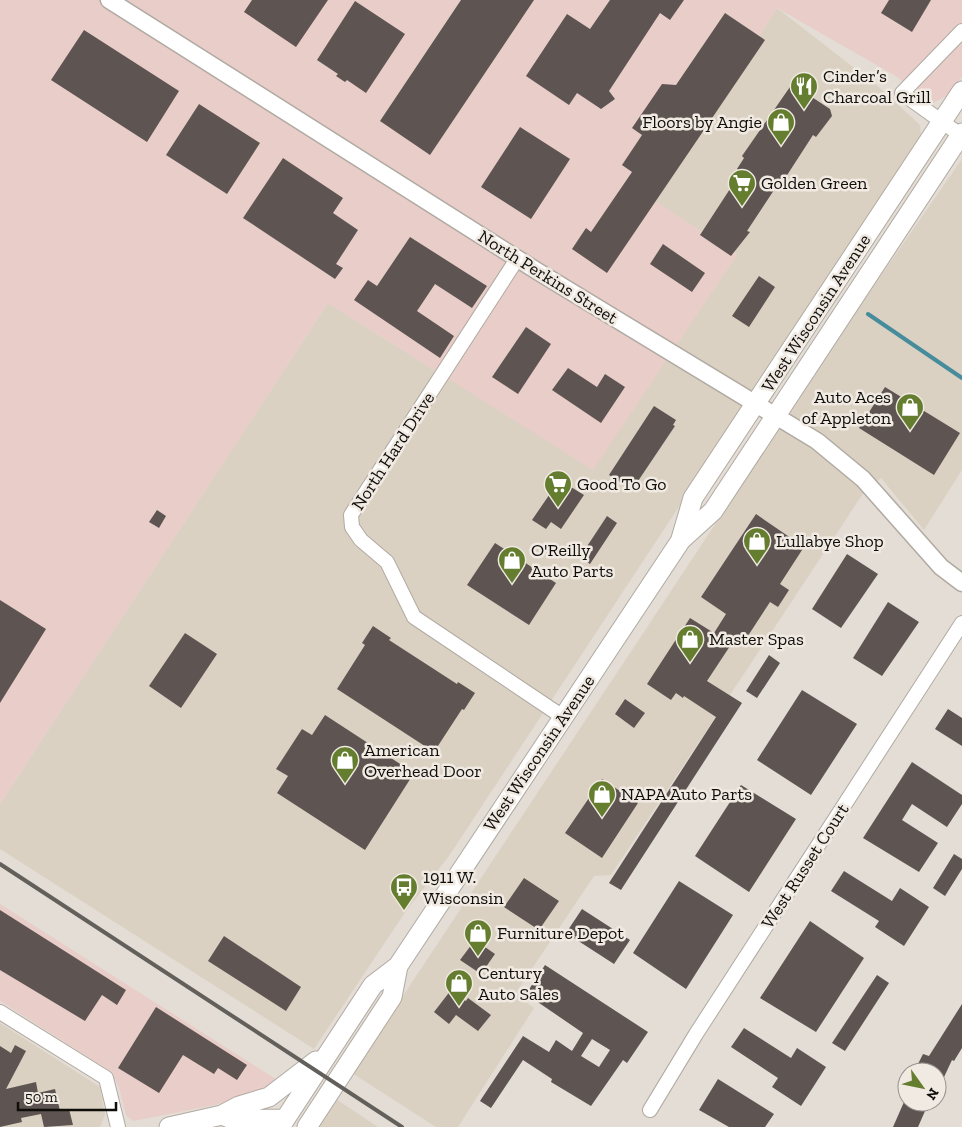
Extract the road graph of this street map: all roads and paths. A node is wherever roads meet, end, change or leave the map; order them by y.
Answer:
1 (109, 0) edge
2 (962, 31) edge
3 (962, 91) edge
4 (941, 122) junction
5 (961, 135) edge
6 (517, 259) junction
7 (756, 404) junction
8 (776, 416) junction
9 (681, 540) junction
10 (962, 583) edge
11 (962, 623) edge
12 (563, 717) junction
13 (398, 966) junction
14 (0, 1012) edge
15 (331, 1049) junction
16 (261, 1099) junction
17 (650, 1110) dead end
18 (222, 1115) junction
19 (289, 1124) edge
20 (118, 1127) edge
21 (168, 1127) edge
22 (307, 1127) edge

1 - 6 street, North Perkins Street
2 - 4 street
3 - 4 main road, West Wisconsin Avenue
4 - 5 street
4 - 7 main road, West Wisconsin Avenue
5 - 8 main road, West Wisconsin Avenue
6 - 7 street, North Perkins Street
6 - 12 street, North Hard Drive
7 - 8 street, North Perkins Street
7 - 9 main road, West Wisconsin Avenue
8 - 9 main road, West Wisconsin Avenue
8 - 10 street, North Perkins Street
9 - 12 main road, West Wisconsin Avenue
11 - 17 street, West Russet Court
12 - 13 main road, West Wisconsin Avenue
13 - 15 main road, West Wisconsin Avenue
13 - 22 main road, West Wisconsin Avenue
14 - 20 street
15 - 16 main road
15 - 19 main road, West Wisconsin Avenue
16 - 18 main road
16 - 19 main road
18 - 19 main road
18 - 21 main road

